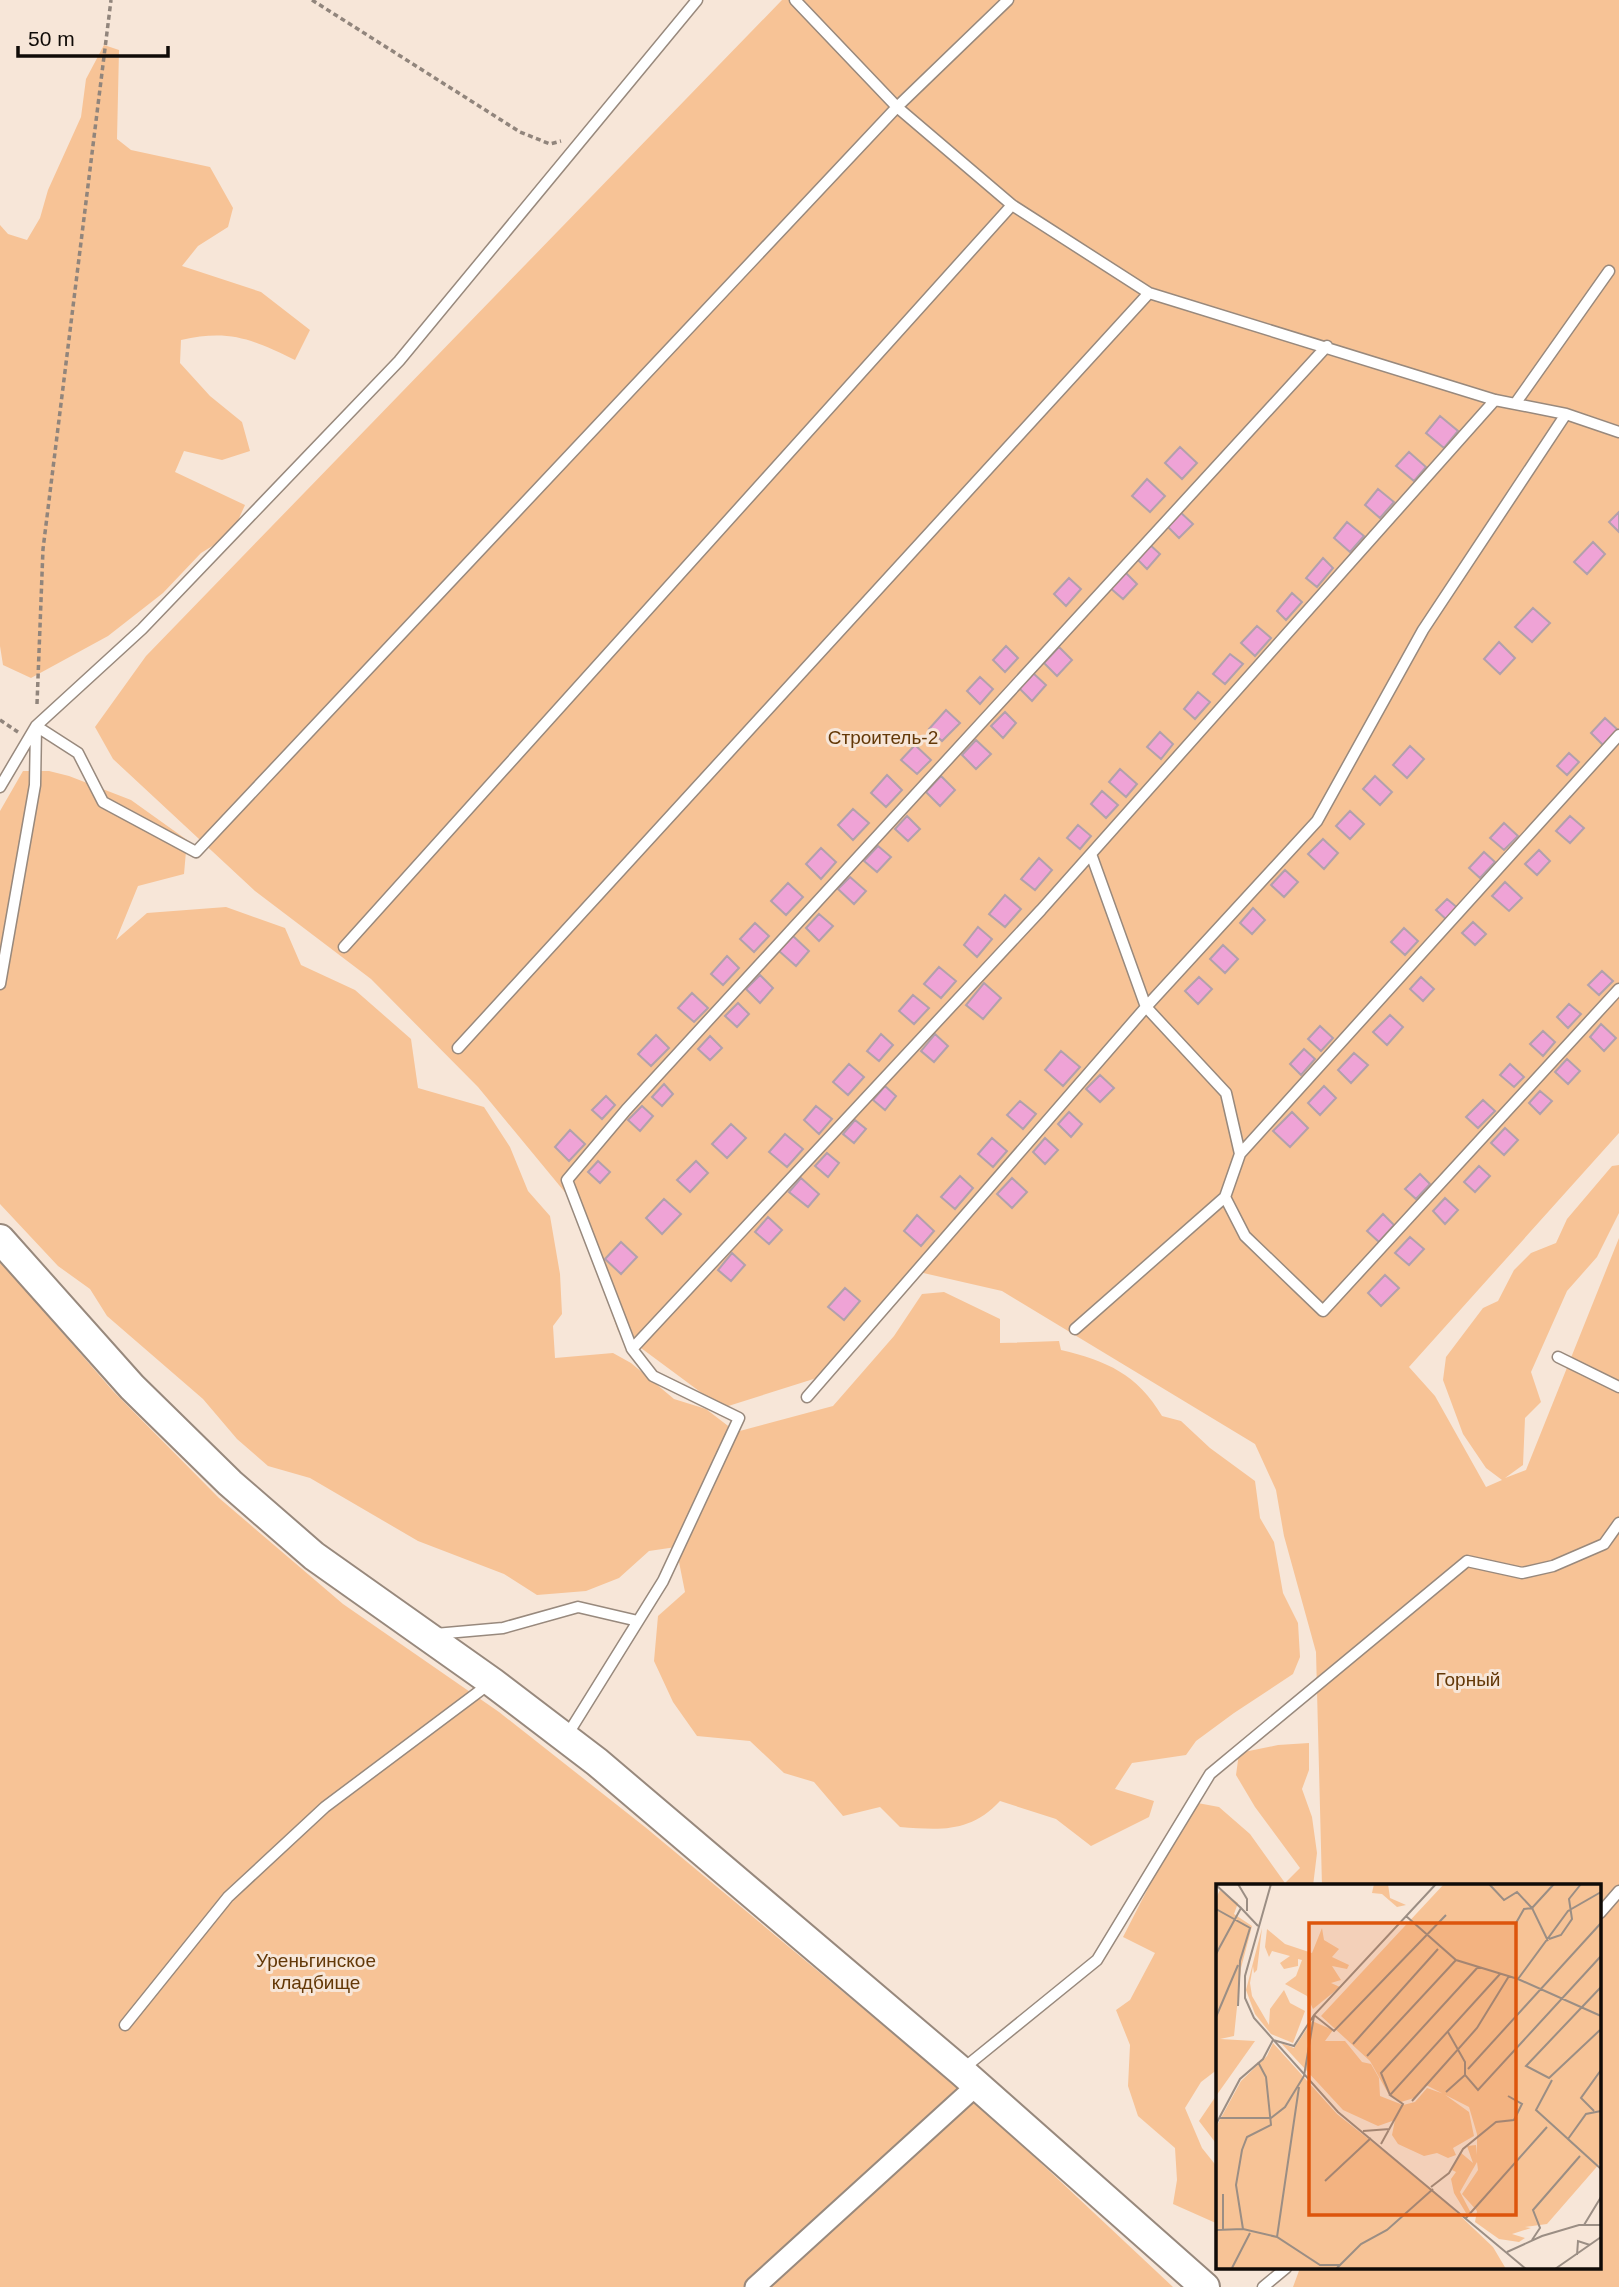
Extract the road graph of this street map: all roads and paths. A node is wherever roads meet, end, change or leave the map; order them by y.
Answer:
1 (111, 0) edge
2 (312, 0) edge
3 (696, 0) edge
4 (795, 0) edge
5 (1008, 0) edge
6 (897, 107) junction
7 (587, 135) junction
8 (1012, 205) junction
9 (1609, 271) dead end
10 (1149, 293) junction
11 (1327, 346) junction
12 (1495, 400) junction
13 (1516, 404) junction
14 (1566, 414) junction
15 (1619, 432) edge
16 (0, 720) edge
17 (36, 726) junction
18 (1619, 735) edge
19 (28, 740) junction
20 (0, 787) edge
21 (1091, 854) junction
22 (344, 947) dead end
23 (0, 984) edge
24 (1619, 989) edge
25 (1146, 1007) junction
26 (458, 1048) dead end
27 (1240, 1154) junction
28 (1226, 1197) junction
29 (0, 1240) edge
30 (1075, 1329) dead end
31 (632, 1349) junction
32 (1558, 1357) dead end
33 (1619, 1387) edge
34 (807, 1396) dead end
35 (1619, 1523) edge
36 (638, 1621) junction
37 (427, 1635) junction
38 (492, 1682) junction
39 (566, 1738) junction
40 (1619, 1891) edge
41 (1602, 1911) edge
42 (125, 2025) dead end
43 (969, 2078) junction
44 (1284, 2270) edge
45 (755, 2287) edge
46 (1205, 2287) edge
47 (1263, 2287) edge

1 - 17 path
2 - 7 path
3 - 7 lane
4 - 6 lane
5 - 6 lane
6 - 8 lane
6 - 17 lane
7 - 17 lane
8 - 10 lane
8 - 22 lane
9 - 13 lane
10 - 11 lane
10 - 26 lane
11 - 12 lane
11 - 31 lane
12 - 13 lane
12 - 21 lane
13 - 14 lane
14 - 15 lane
14 - 25 lane
16 - 19 path
17 - 19 lane
17 - 23 lane
18 - 27 lane
19 - 20 lane
21 - 25 lane
21 - 31 lane
24 - 28 lane
25 - 27 lane
25 - 34 lane
27 - 28 lane
28 - 30 lane
29 - 37 main road
31 - 36 lane
32 - 33 lane
35 - 43 lane
36 - 37 lane
36 - 39 lane
37 - 38 main road
38 - 39 main road
38 - 42 lane
39 - 43 main road
40 - 41 lane
43 - 45 street
43 - 46 main road
44 - 47 lane

